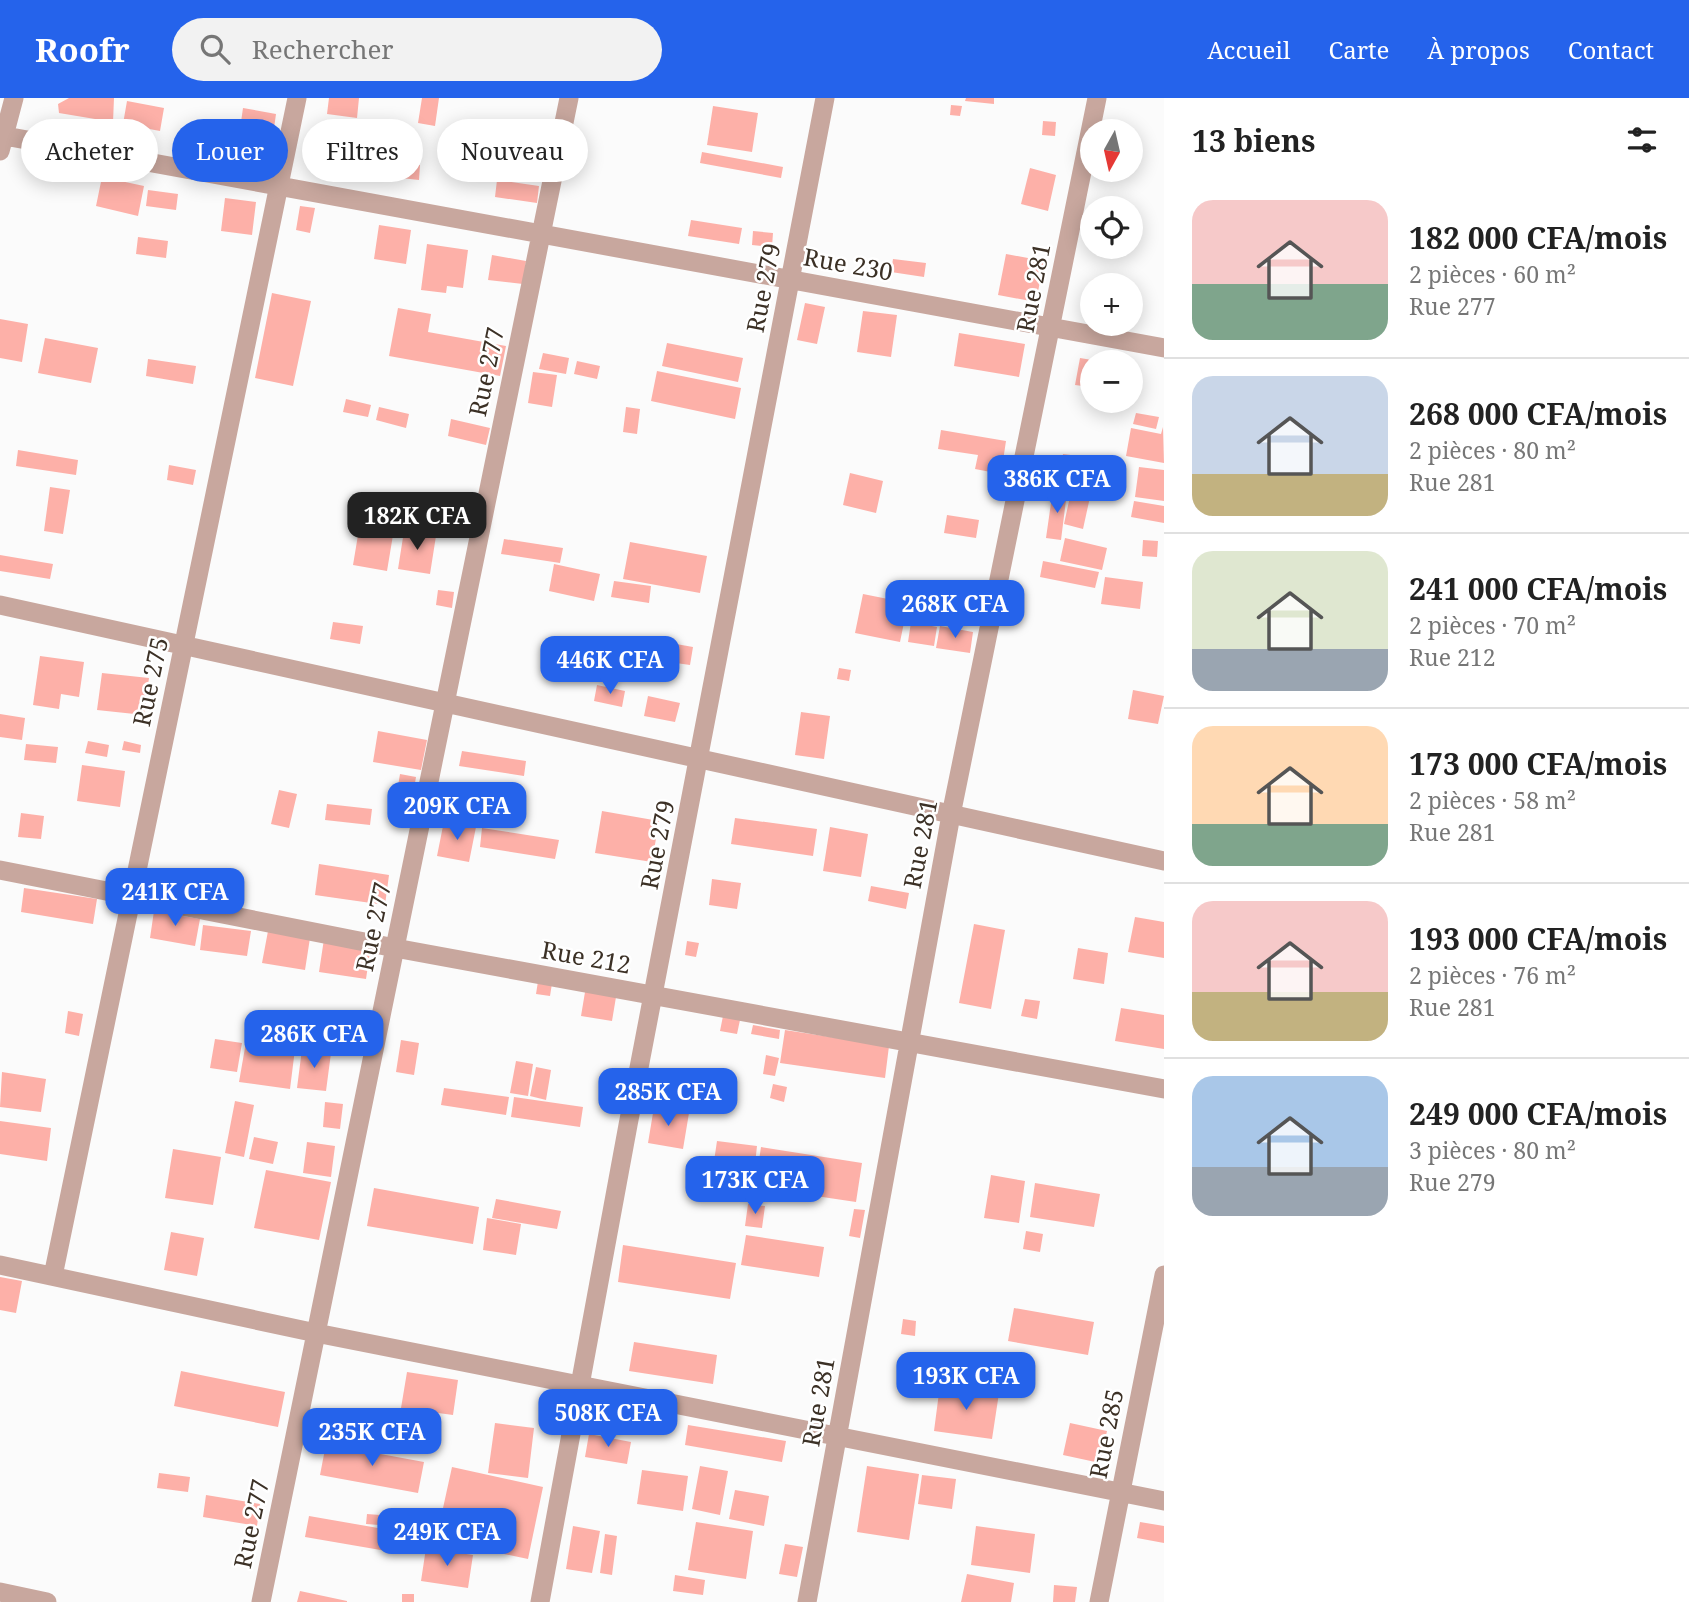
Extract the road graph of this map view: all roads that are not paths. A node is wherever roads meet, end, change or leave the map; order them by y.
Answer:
1 (14, 98) edge
2 (297, 98) edge
3 (569, 98) edge
4 (825, 98) edge
5 (1097, 98) edge
6 (1, 141) edge
7 (279, 186) junction
8 (541, 234) junction
9 (791, 280) junction
10 (1052, 327) junction
11 (1164, 348) edge
12 (0, 605) edge
13 (184, 645) junction
14 (445, 703) junction
15 (700, 760) junction
16 (951, 815) junction
17 (1164, 861) edge
18 (0, 870) edge
19 (132, 896) junction
20 (395, 948) junction
21 (653, 995) junction
22 (910, 1042) junction
23 (1164, 1088) edge
24 (0, 1265) edge
25 (1164, 1275) edge
26 (53, 1276) junction
27 (316, 1333) junction
28 (580, 1385) junction
29 (838, 1436) junction
30 (1121, 1493) junction
31 (1164, 1501) edge
32 (0, 1592) edge
33 (47, 1602) edge
34 (261, 1602) edge
35 (540, 1602) edge
36 (807, 1602) edge
37 (1099, 1602) edge

1 - 6 street
2 - 7 street, Rue 275
3 - 8 street, Rue 277
4 - 9 street, Rue 279
5 - 10 street, Rue 281
6 - 7 street, Rue 230
7 - 8 street, Rue 230
7 - 13 street, Rue 275
8 - 9 street, Rue 230
8 - 14 street, Rue 277
9 - 10 street, Rue 230
9 - 15 street, Rue 279
10 - 11 street, Rue 230
10 - 16 street, Rue 281
12 - 13 street
13 - 14 street
13 - 19 street, Rue 275
14 - 15 street
14 - 20 street, Rue 277
15 - 16 street
15 - 21 street, Rue 279
16 - 17 street
16 - 22 street, Rue 281
18 - 19 street, Rue 212
19 - 20 street, Rue 212
19 - 26 street, Rue 275
20 - 21 street, Rue 212
20 - 27 street, Rue 277
21 - 22 street, Rue 212
21 - 28 street, Rue 279
22 - 23 street, Rue 212
22 - 29 street, Rue 281
24 - 26 street
25 - 30 street, Rue 285
26 - 27 street
27 - 28 street
27 - 34 street, Rue 277
28 - 29 street
28 - 35 street, Rue 279
29 - 30 street
29 - 36 street, Rue 281
30 - 31 street
30 - 37 street, Rue 285
32 - 33 street

